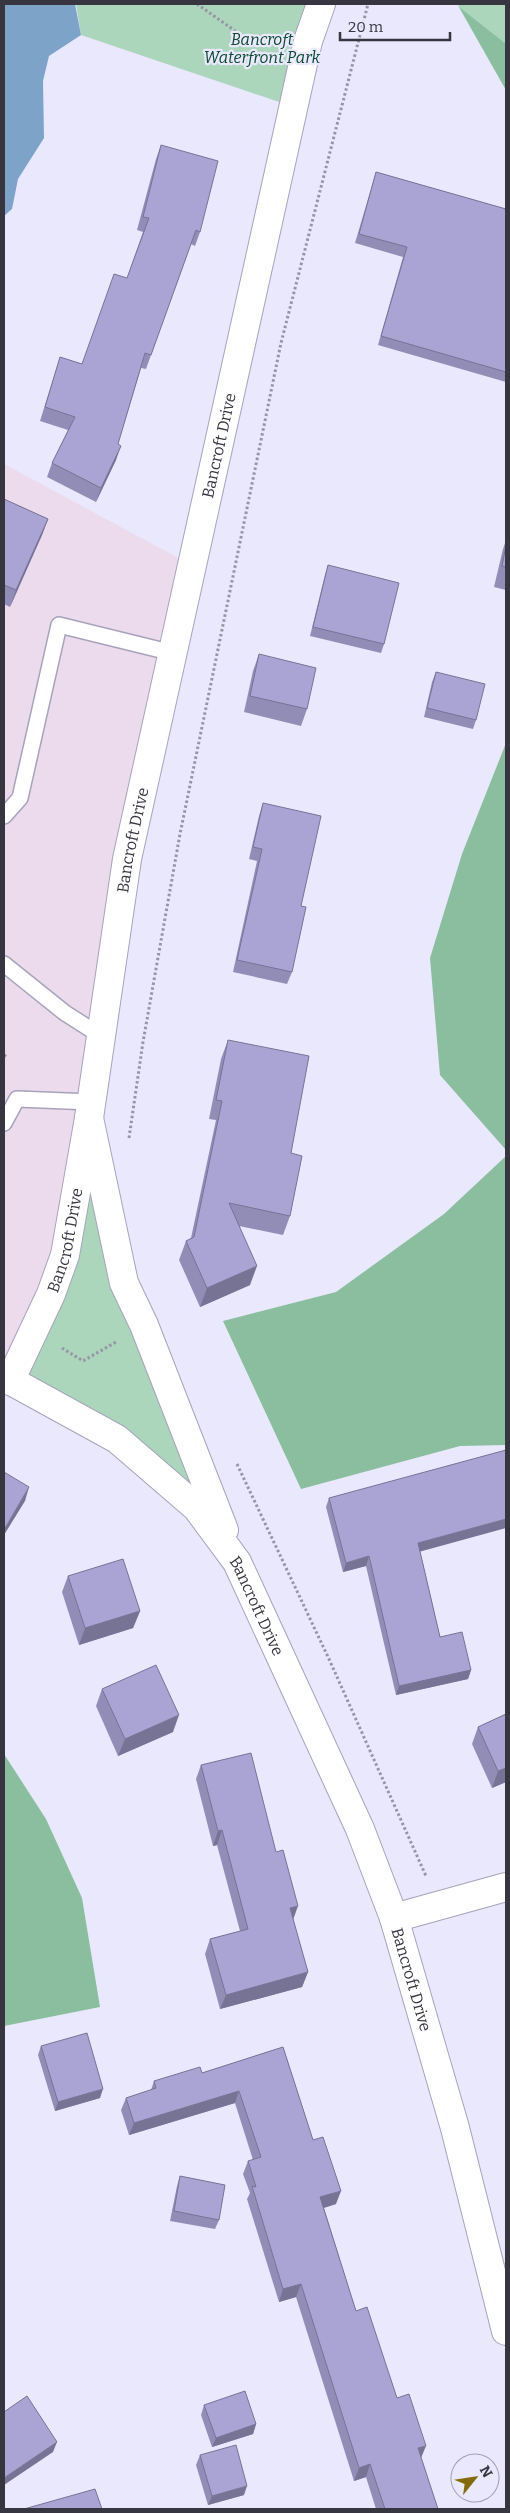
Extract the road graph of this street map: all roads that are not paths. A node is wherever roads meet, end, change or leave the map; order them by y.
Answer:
1 (321, 4) edge
2 (173, 653) junction
3 (4, 816) edge
4 (4, 964) edge
5 (101, 1036) junction
6 (90, 1110) junction
7 (4, 1122) edge
8 (7, 1379) edge
9 (237, 1562) junction
10 (506, 1887) edge
11 (394, 1918) junction
12 (506, 2331) edge

1 - 2 main road, Bancroft Drive
2 - 3 lane
2 - 5 main road, Bancroft Drive
4 - 5 lane
5 - 6 main road, Bancroft Drive
6 - 7 lane
6 - 8 main road, Bancroft Drive
6 - 9 main road
8 - 9 main road, Bancroft Drive
9 - 11 main road, Bancroft Drive
10 - 11 main road
11 - 12 main road, Bancroft Drive

